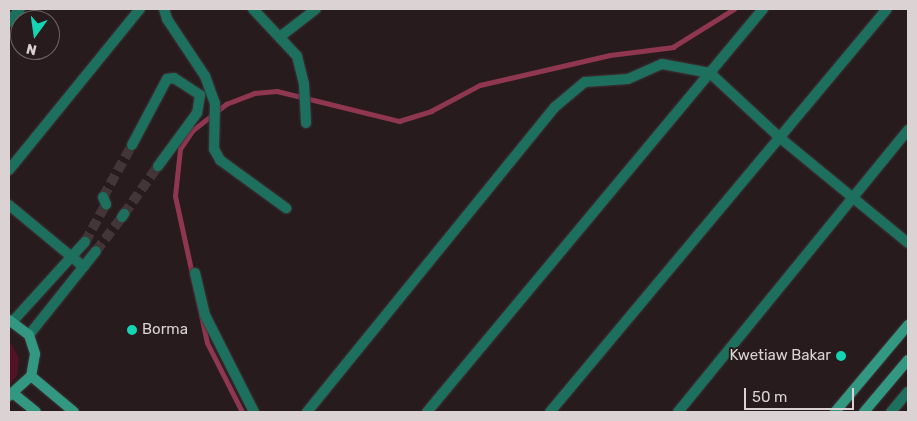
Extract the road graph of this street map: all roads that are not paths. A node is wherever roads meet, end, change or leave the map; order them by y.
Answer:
1 (20, 9) edge
2 (140, 9) edge
3 (164, 9) edge
4 (253, 9) edge
5 (316, 9) edge
6 (763, 9) edge
7 (887, 9) edge
8 (9, 22) edge
9 (281, 36) junction
10 (710, 73) junction
11 (306, 123) dead end
12 (908, 130) edge
13 (779, 137) junction
14 (132, 145) tunnel mouth
15 (158, 166) tunnel mouth
16 (9, 170) edge
17 (852, 198) junction
18 (9, 205) edge
19 (286, 208) dead end
20 (85, 242) tunnel mouth
21 (908, 243) edge
22 (96, 251) tunnel mouth
23 (70, 256) junction
24 (84, 266) junction
25 (195, 273) dead end
26 (11, 320) edge
27 (908, 325) edge
28 (29, 335) junction
29 (908, 360) edge
30 (31, 376) junction
31 (908, 392) edge
32 (12, 395) edge
33 (36, 412) edge
34 (74, 412) edge
35 (254, 412) edge
36 (307, 412) edge
37 (427, 412) edge
38 (550, 412) edge
39 (678, 412) edge
40 (836, 412) edge
41 (864, 412) edge
42 (891, 412) edge

1 - 8 street
2 - 16 street
3 - 19 street
4 - 9 street
5 - 9 street
6 - 10 street
7 - 13 street
9 - 11 street
10 - 13 street
10 - 36 street
10 - 37 street
12 - 17 street
13 - 17 street
13 - 38 street
14 - 15 street
17 - 21 street
17 - 39 street
18 - 23 street
20 - 23 street
22 - 24 street
23 - 24 street
23 - 26 street
24 - 28 street
25 - 35 street
26 - 28 main road
27 - 40 main road
28 - 30 main road
29 - 41 main road
30 - 32 main road
30 - 34 main road
31 - 42 street
32 - 33 main road

